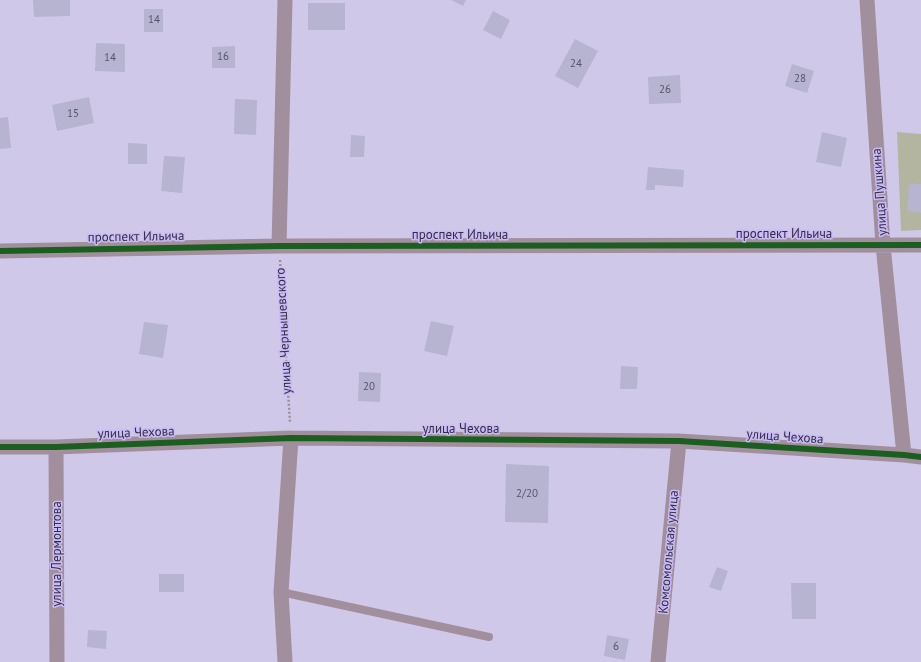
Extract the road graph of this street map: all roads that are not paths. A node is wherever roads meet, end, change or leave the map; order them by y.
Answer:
1 (285, 0) edge
2 (867, 0) edge
3 (883, 245) junction
4 (921, 245) edge
5 (279, 246) junction
6 (0, 250) edge
7 (291, 438) junction
8 (679, 441) junction
9 (0, 447) edge
10 (56, 447) junction
11 (904, 455) junction
12 (921, 457) edge
13 (281, 592) junction
14 (489, 637) dead end
15 (57, 662) edge
16 (285, 662) edge
17 (658, 662) edge

1 - 5 street
2 - 3 street, улица Пушкина
3 - 4 street, проспект Ильича
3 - 5 street, проспект Ильича
3 - 11 street, улица Пушкина
5 - 6 street, проспект Ильича
7 - 8 street, улица Чехова
7 - 10 street, улица Чехова
7 - 13 street
8 - 11 street, улица Чехова
8 - 17 street, Комсомольская улица
9 - 10 street, улица Чехова
10 - 15 street, улица Лермонтова
11 - 12 street, улица Чехова
13 - 14 lane
13 - 16 street

